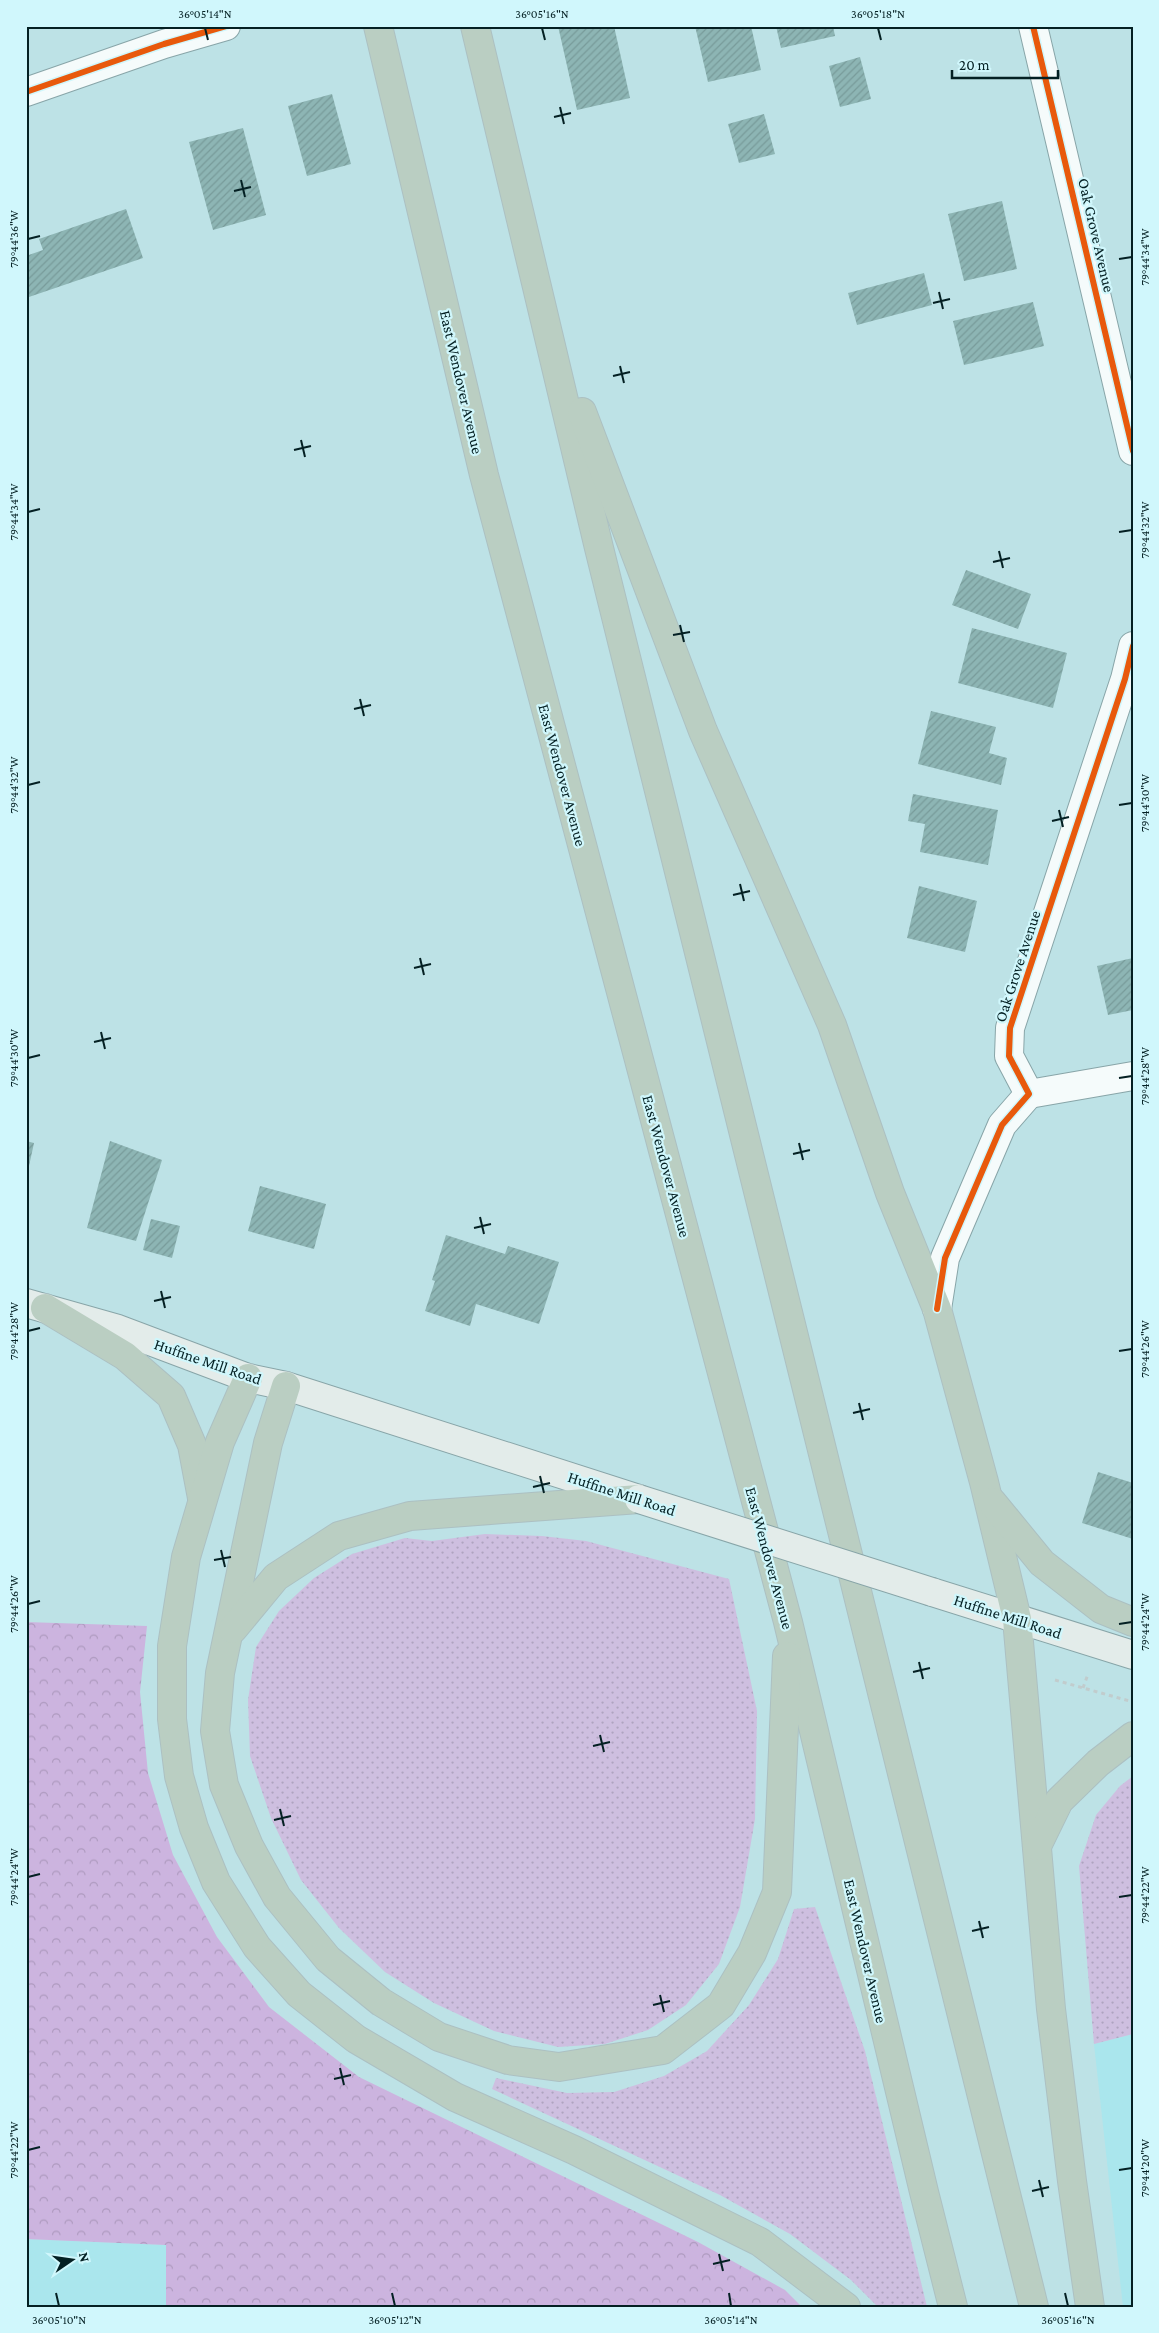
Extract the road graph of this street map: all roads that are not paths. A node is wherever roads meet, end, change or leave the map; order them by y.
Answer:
1 (226, 26) edge
2 (378, 26) edge
3 (475, 26) edge
4 (1033, 26) edge
5 (26, 92) edge
6 (540, 301) junction
7 (1133, 451) edge
8 (1133, 646) edge
9 (1133, 1076) edge
10 (1029, 1094) junction
11 (35, 1306) edge
12 (937, 1309) junction
13 (248, 1378) junction
14 (286, 1386) junction
15 (988, 1497) junction
16 (639, 1499) junction
17 (202, 1502) junction
18 (1017, 1619) junction
19 (788, 1622) junction
20 (1133, 1622) edge
21 (229, 1634) junction
22 (1133, 1655) edge
23 (1133, 1736) edge
24 (1037, 1846) junction
25 (846, 2307) edge
26 (953, 2307) edge
27 (1034, 2307) edge
28 (1090, 2307) edge

1 - 5 street
2 - 19 highway, East Wendover Avenue
3 - 6 highway
4 - 7 street, Oak Grove Avenue
6 - 12 highway
6 - 27 highway
8 - 10 street, Oak Grove Avenue
9 - 10 street
10 - 12 street
11 - 13 main road, Huffine Mill Road
11 - 17 highway
12 - 15 highway
13 - 14 main road, Huffine Mill Road
13 - 17 highway
14 - 16 main road, Huffine Mill Road
14 - 21 highway
15 - 18 highway
15 - 20 highway
16 - 18 main road, Huffine Mill Road, bridge
16 - 21 highway
17 - 25 highway
18 - 22 main road, Huffine Mill Road
18 - 24 highway
19 - 21 highway
19 - 26 highway, East Wendover Avenue
23 - 24 highway
24 - 28 highway

